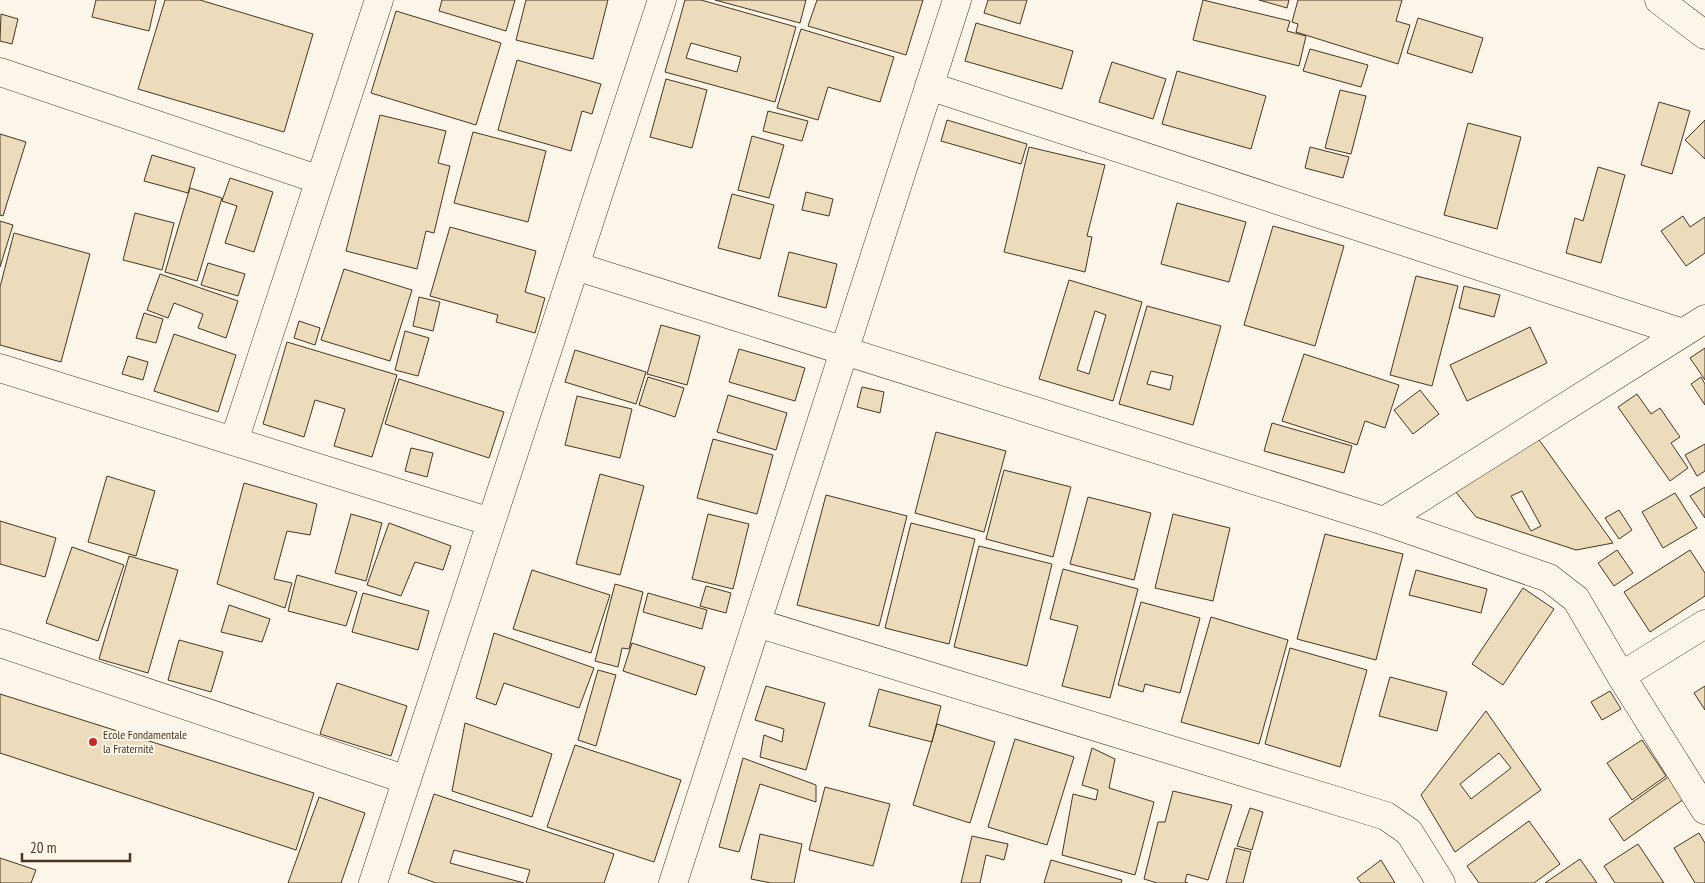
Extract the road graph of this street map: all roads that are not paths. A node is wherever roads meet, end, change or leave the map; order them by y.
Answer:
1 (379, 0) edge
2 (662, 0) edge
3 (957, 0) edge
4 (1662, 1) edge
5 (1705, 35) edge
6 (0, 72) edge
7 (929, 86) junction
8 (320, 180) junction
9 (575, 266) junction
10 (1694, 326) edge
11 (844, 351) junction
12 (0, 368) edge
13 (234, 441) junction
14 (1384, 521) junction
15 (491, 522) junction
16 (757, 623) junction
17 (1705, 624) edge
18 (0, 642) edge
19 (1621, 676) junction
20 (407, 780) junction
21 (1705, 810) edge
22 (373, 883) edge
23 (674, 883) edge
24 (1442, 883) edge

1 - 8 street
2 - 9 street
3 - 7 street
4 - 5 street
6 - 8 street
7 - 10 street
7 - 11 street
8 - 13 street
9 - 11 street
9 - 15 street
10 - 14 street
11 - 14 street
11 - 16 street
12 - 13 street
13 - 15 street
14 - 19 street
15 - 20 street
16 - 23 street
16 - 24 street
17 - 19 street
18 - 20 street
19 - 21 street
20 - 22 street

